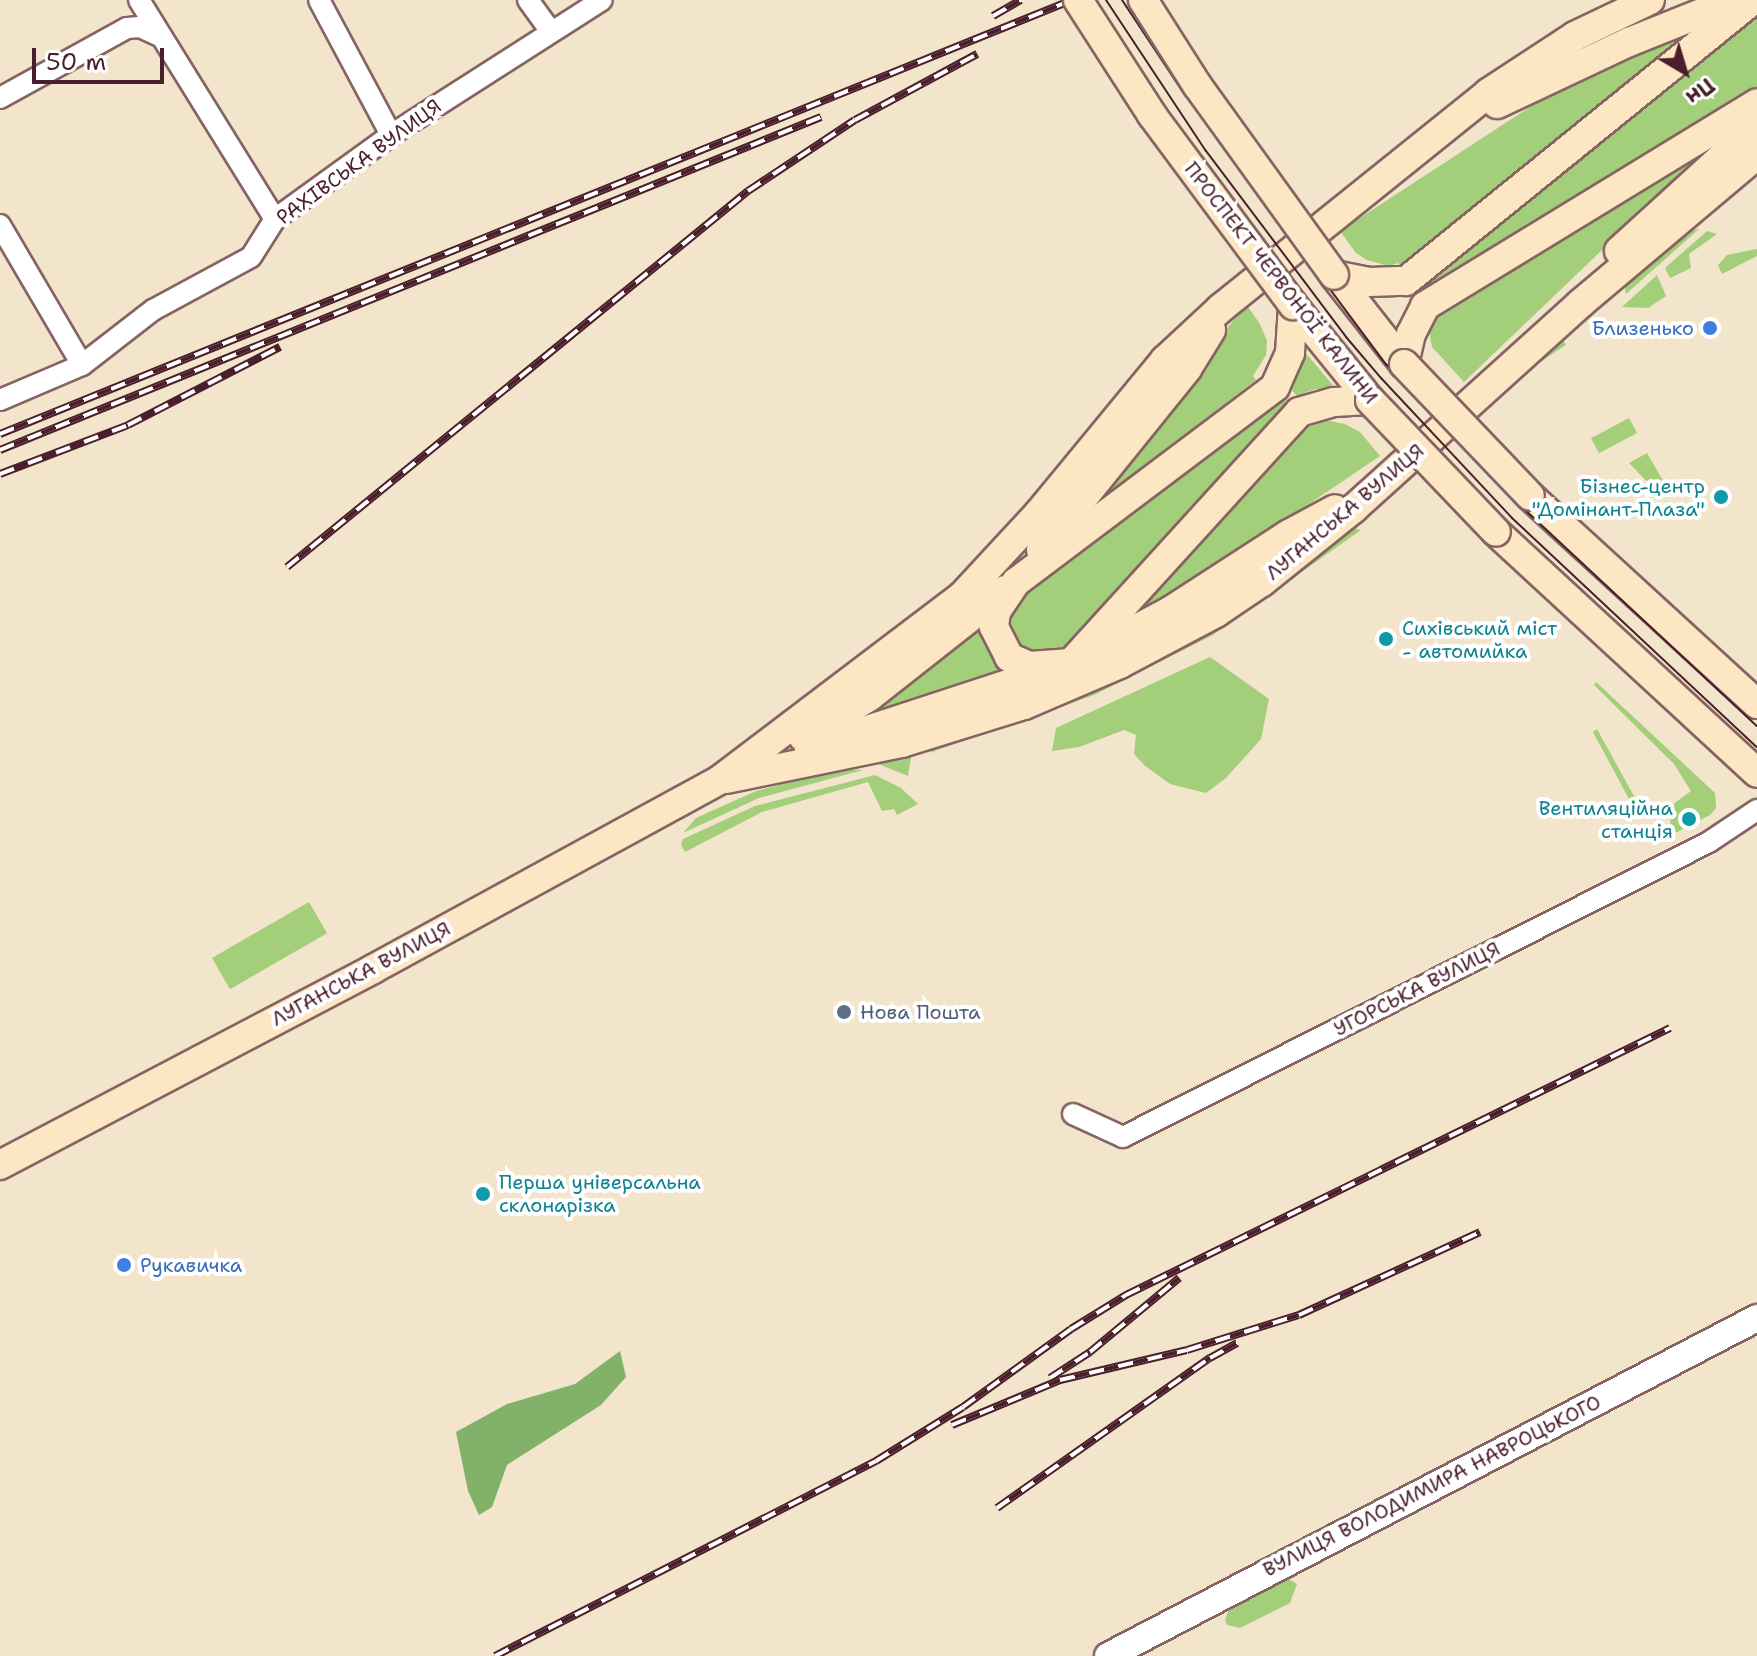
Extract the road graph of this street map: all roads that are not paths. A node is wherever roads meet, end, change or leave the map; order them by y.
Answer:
1 (139, 0) edge
2 (319, 0) edge
3 (528, 0) edge
4 (602, 0) edge
5 (1078, 0) edge
6 (1143, 0) edge
7 (1650, 0) edge
8 (1734, 0) edge
9 (1753, 0) edge
10 (551, 32) junction
11 (157, 35) junction
12 (0, 98) edge
13 (1757, 103) edge
14 (1757, 125) edge
15 (1443, 132) junction
16 (391, 135) junction
17 (1757, 155) edge
18 (275, 219) junction
19 (0, 225) edge
20 (1334, 275) junction
21 (1581, 303) junction
22 (1293, 305) junction
23 (1221, 308) junction
24 (1404, 364) junction
25 (82, 365) junction
26 (0, 400) edge
27 (1370, 400) junction
28 (1373, 491) junction
29 (1016, 582) junction
30 (1071, 663) junction
31 (1757, 704) edge
32 (1757, 773) edge
33 (721, 779) junction
34 (1757, 810) edge
35 (1073, 1114) dead end
36 (0, 1165) edge
37 (1757, 1318) edge
38 (1108, 1656) edge

1 - 11 street
2 - 16 street
3 - 10 street
4 - 10 street, РАХІВСЬКА ВУЛИЦЯ
5 - 22 main road, ПРОСПЕКТ ЧЕРВОНОЇ КАЛИНИ, bridge
6 - 20 main road, bridge
7 - 15 main road, ЛУГАНСЬКА ВУЛИЦЯ
8 - 15 main road
9 - 20 main road
10 - 16 street, РАХІВСЬКА ВУЛИЦЯ
11 - 12 street
11 - 18 street
13 - 24 main road
14 - 21 main road
15 - 23 main road, ЛУГАНСЬКА ВУЛИЦЯ
16 - 18 street, РАХІВСЬКА ВУЛИЦЯ
17 - 21 main road, ЛУГАНСЬКА ВУЛИЦЯ
18 - 25 street, РАХІВСЬКА ВУЛИЦЯ
19 - 25 street
20 - 24 main road
21 - 28 main road, ЛУГАНСЬКА ВУЛИЦЯ
22 - 27 main road, ПРОСПЕКТ ЧЕРВОНОЇ КАЛИНИ
22 - 29 main road
23 - 29 main road
23 - 33 main road, ЛУГАНСЬКА ВУЛИЦЯ
24 - 31 main road, bridge
25 - 26 street, РАХІВСЬКА ВУЛИЦЯ
27 - 30 main road
27 - 32 main road, ПРОСПЕКТ ЧЕРВОНОЇ КАЛИНИ, bridge
28 - 30 main road
28 - 33 main road, ЛУГАНСЬКА ВУЛИЦЯ
29 - 30 main road
29 - 33 main road
30 - 33 main road
33 - 36 main road, ЛУГАНСЬКА ВУЛИЦЯ
34 - 35 street, УГОРСЬКА ВУЛИЦЯ
37 - 38 street, ВУЛИЦЯ ВОЛОДИМИРА НАВРОЦЬКОГО

